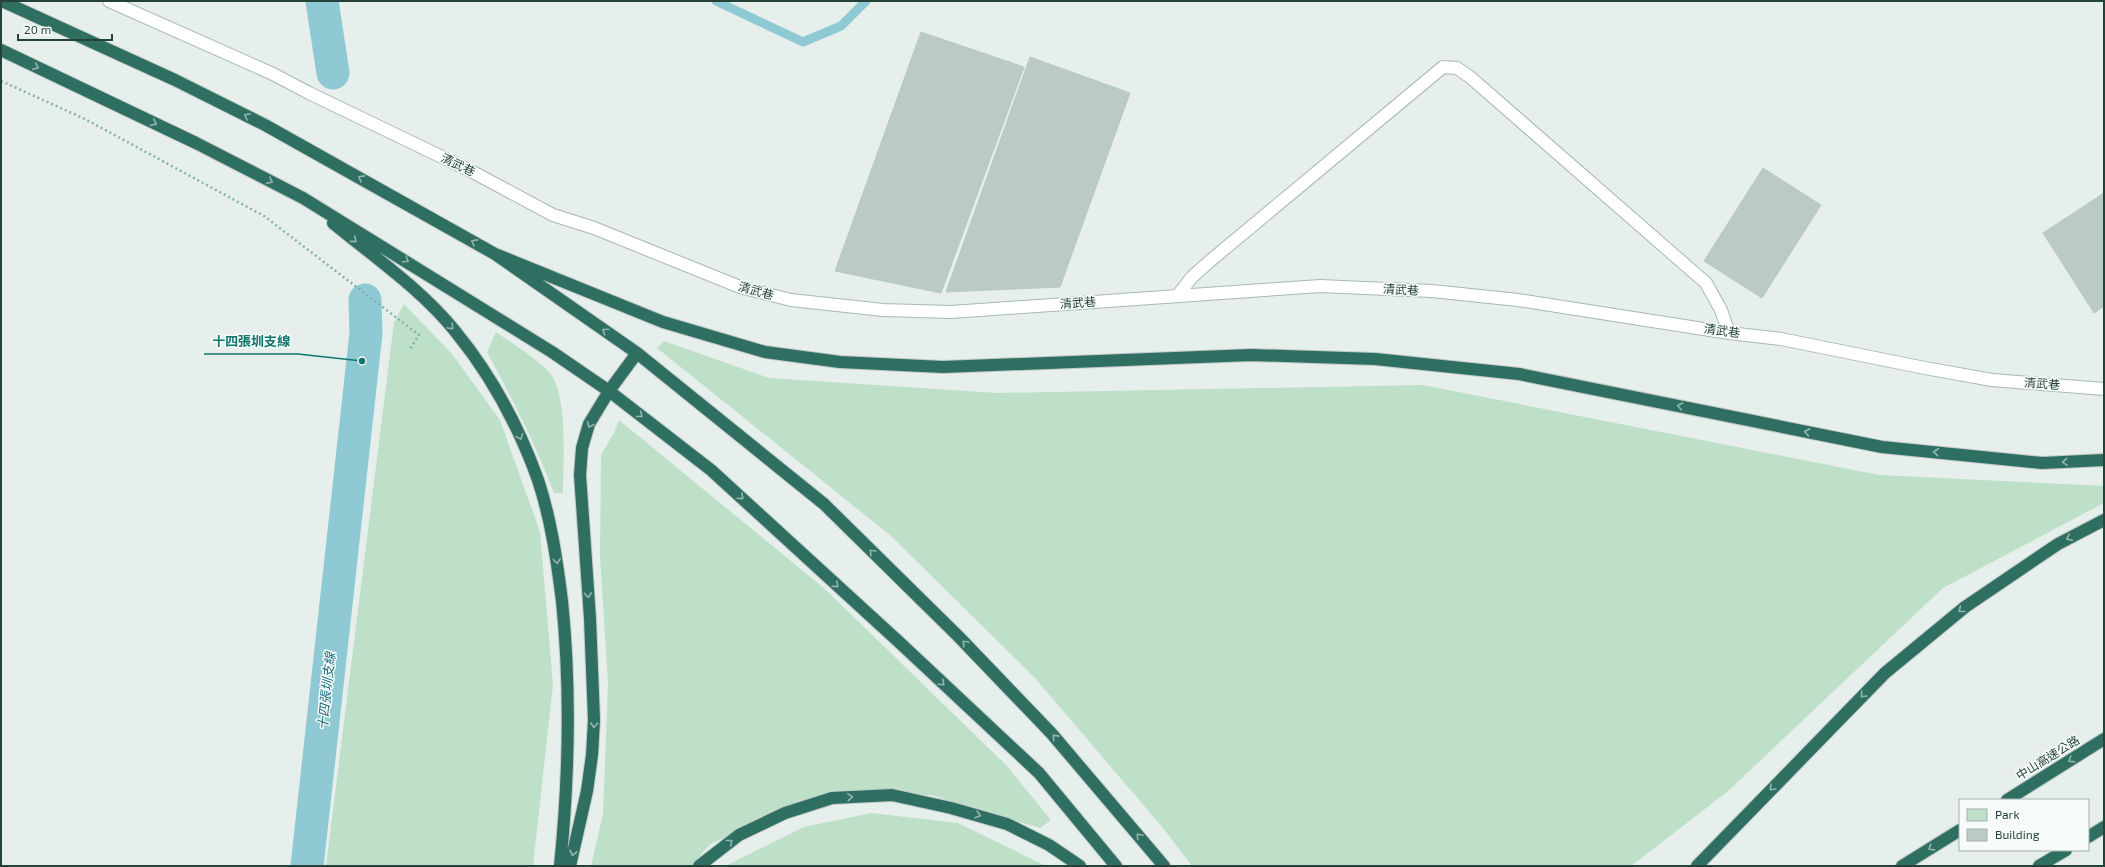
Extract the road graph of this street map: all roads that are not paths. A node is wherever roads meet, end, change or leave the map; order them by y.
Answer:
1 (2, 1) edge
2 (108, 1) edge
3 (1, 50) edge
4 (303, 198) junction
5 (495, 254) junction
6 (1178, 295) junction
7 (1729, 333) junction
8 (637, 353) junction
9 (2104, 388) edge
10 (609, 391) junction
11 (2104, 460) edge
12 (2104, 520) edge
13 (2104, 739) edge
14 (2010, 799) edge
15 (2104, 827) edge
16 (1959, 831) edge
17 (2089, 835) edge
18 (2064, 851) edge
19 (560, 866) edge
20 (570, 866) edge
21 (700, 866) edge
22 (1080, 866) edge
23 (1116, 866) edge
24 (1164, 866) edge
25 (1697, 866) edge
26 (1902, 866) edge
27 (2039, 866) edge

5 -> 1 highway
2 - 6 lane, 清武巷
3 -> 4 highway
4 -> 10 highway
4 -> 19 highway
8 -> 5 highway
11 -> 5 highway
6 - 7 lane, 清武巷
6 - 7 lane
7 - 9 lane, 清武巷
8 - 10 highway
24 -> 8 highway
10 -> 20 highway
10 -> 23 highway
12 -> 25 highway
13 -> 14 highway, 中山高速公路
15 - 17 highway
16 -> 26 highway
18 - 27 highway
21 -> 22 highway

